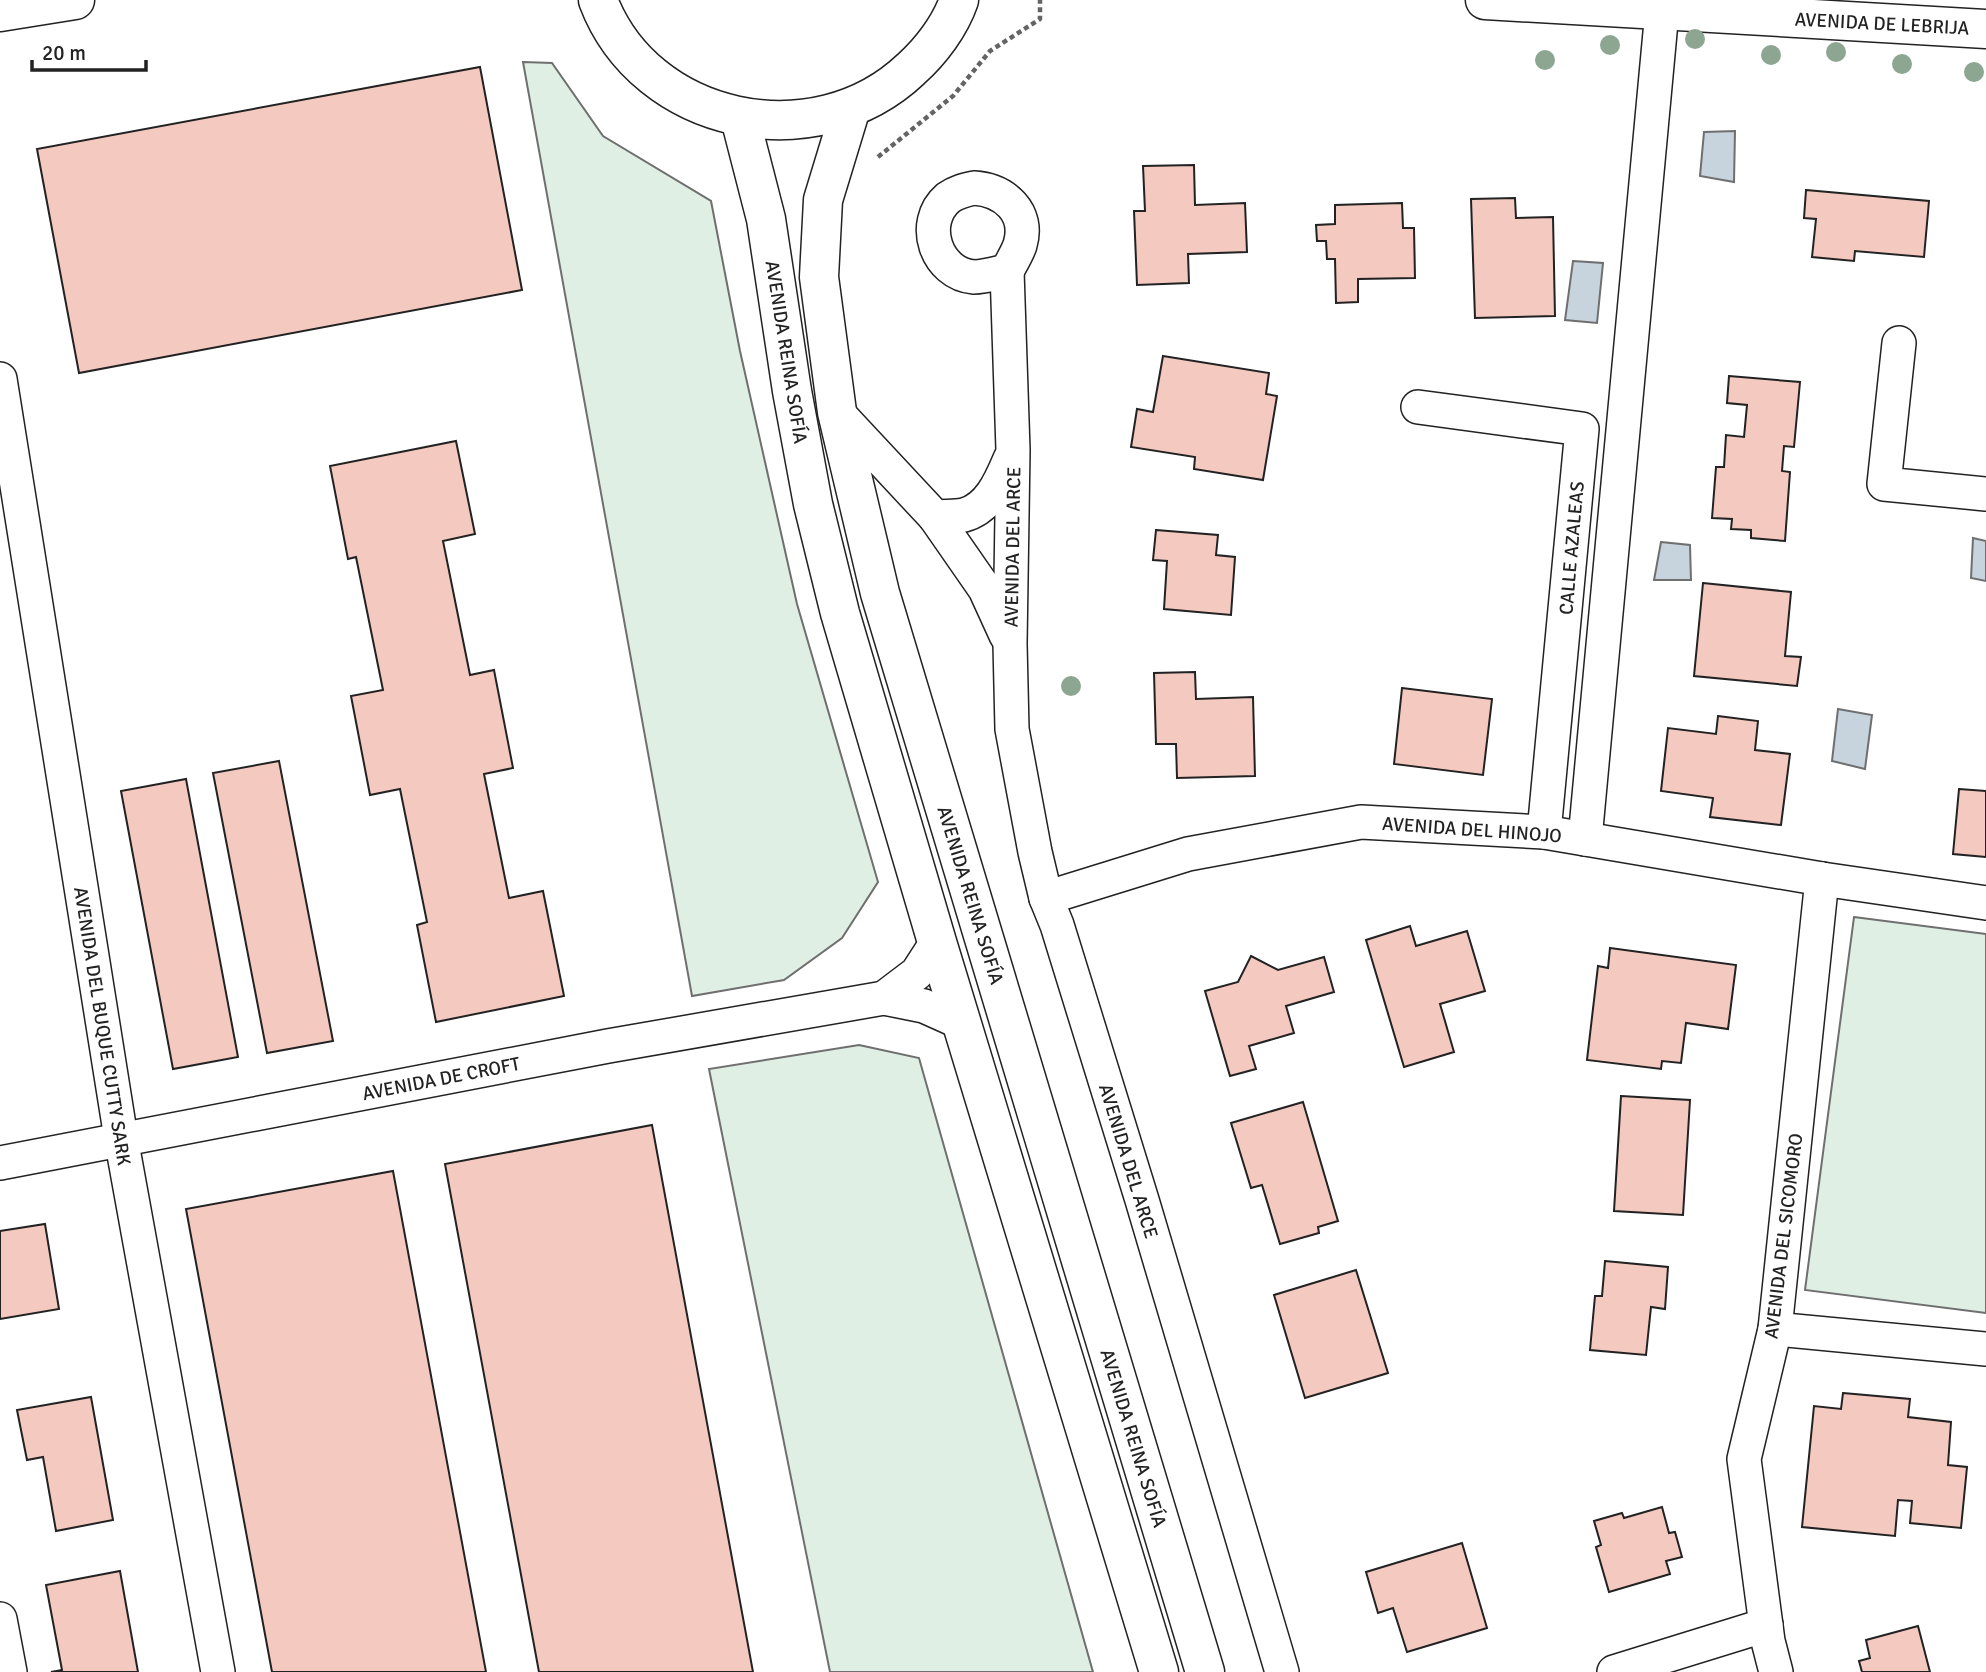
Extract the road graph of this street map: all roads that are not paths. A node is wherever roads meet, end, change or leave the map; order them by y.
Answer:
1 (75, 0) edge
2 (598, 0) edge
3 (1485, 0) edge
4 (962, 3) edge
5 (1662, 11) junction
6 (0, 12) edge
7 (1986, 29) edge
8 (851, 108) junction
9 (740, 118) junction
10 (1007, 271) dead end
11 (1899, 342) dead end
12 (0, 379) edge
13 (1418, 407) dead end
14 (837, 412) junction
15 (1013, 450) junction
16 (1986, 494) edge
17 (935, 517) junction
18 (1010, 644) junction
19 (1544, 832) junction
20 (1586, 839) junction
21 (1822, 879) junction
22 (1046, 898) junction
23 (1986, 903) edge
24 (937, 942) junction
25 (884, 998) junction
26 (962, 1023) junction
27 (121, 1138) junction
28 (0, 1163) edge
29 (1775, 1329) junction
30 (1986, 1349) edge
31 (0, 1619) edge
32 (1766, 1625) junction
33 (10, 1672) edge
34 (218, 1672) edge
35 (1159, 1672) edge
36 (1205, 1672) edge
37 (1282, 1672) edge
38 (1614, 1672) edge
39 (1776, 1672) edge

1 - 6 main road
2 - 9 main road
3 - 5 main road, AVENIDA DE LEBRIJA
4 - 8 main road
5 - 7 main road, AVENIDA DE LEBRIJA
5 - 20 street
8 - 9 main road
8 - 14 main road, AVENIDA REINA SOFÍA
9 - 24 main road, AVENIDA REINA SOFÍA
10 - 15 street, AVENIDA DEL ARCE
11 - 16 street
12 - 27 street, AVENIDA DEL BUQUE CUTTY SARK
13 - 19 street, CALLE AZALEAS
14 - 17 street, AVENIDA DEL ARCE
14 - 36 main road, AVENIDA REINA SOFÍA
15 - 17 street, AVENIDA DEL ARCE
15 - 18 street, AVENIDA DEL ARCE
17 - 18 street, AVENIDA DEL ARCE
18 - 22 street, AVENIDA DEL ARCE
19 - 20 street, AVENIDA DEL HINOJO
19 - 22 street, AVENIDA DEL HINOJO
20 - 21 street, AVENIDA DEL HINOJO
21 - 23 street, AVENIDA DEL HINOJO
21 - 29 street, AVENIDA DEL SICOMORO
22 - 37 street, AVENIDA DEL ARCE
24 - 25 street, AVENIDA DE CROFT
24 - 26 main road, AVENIDA REINA SOFÍA
25 - 26 street, AVENIDA DE CROFT
25 - 27 street, AVENIDA DE CROFT
26 - 35 main road, AVENIDA REINA SOFÍA
27 - 28 street, AVENIDA DE CROFT
27 - 34 street, AVENIDA DEL BUQUE CUTTY SARK
29 - 30 street
29 - 32 street, AVENIDA DEL SICOMORO
31 - 33 street
32 - 38 street
32 - 39 street, AVENIDA DEL SICOMORO

